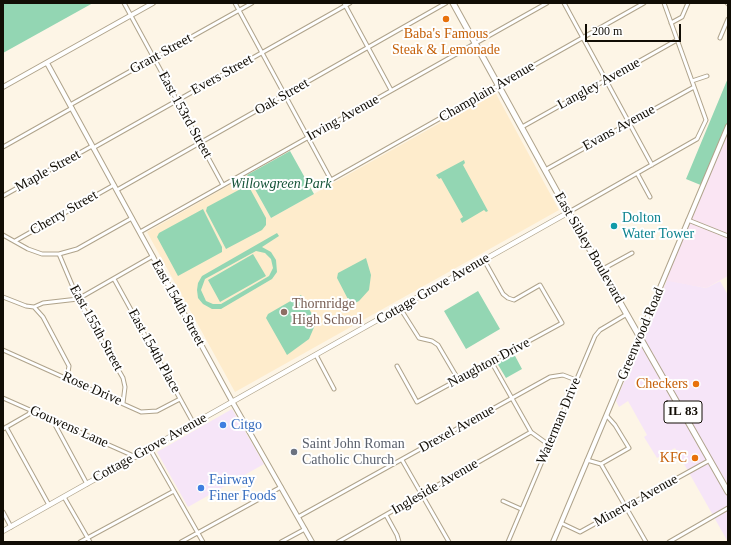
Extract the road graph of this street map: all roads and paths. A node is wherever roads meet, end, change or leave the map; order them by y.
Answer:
1 (124, 3) edge
2 (153, 3) edge
3 (235, 3) edge
4 (252, 3) edge
5 (350, 3) edge
6 (446, 3) edge
7 (454, 3) edge
8 (547, 3) edge
9 (564, 3) edge
10 (644, 3) edge
11 (664, 3) edge
12 (688, 3) edge
13 (345, 4) edge
14 (238, 10) junction
15 (131, 15) junction
16 (728, 20) edge
17 (671, 23) junction
18 (583, 38) junction
19 (720, 38) dead end
20 (677, 40) junction
21 (475, 43) junction
22 (368, 48) junction
23 (262, 53) junction
24 (154, 58) junction
25 (47, 62) junction
26 (707, 76) dead end
27 (606, 80) junction
28 (692, 81) junction
29 (498, 86) junction
30 (3, 87) edge
31 (694, 87) junction
32 (391, 90) junction
33 (285, 95) junction
34 (177, 100) junction
35 (71, 107) junction
36 (629, 123) junction
37 (728, 126) edge
38 (521, 128) junction
39 (308, 137) junction
40 (200, 143) junction
41 (3, 147) edge
42 (93, 147) junction
43 (652, 165) junction
44 (545, 170) junction
45 (637, 173) junction
46 (114, 185) junction
47 (224, 185) junction
48 (117, 190) junction
49 (3, 196) edge
50 (650, 197) dead end
51 (569, 212) junction
52 (132, 218) junction
53 (688, 220) junction
54 (140, 232) junction
55 (3, 235) edge
56 (728, 236) edge
57 (15, 241) junction
58 (632, 253) dead end
59 (59, 254) junction
60 (153, 256) junction
61 (484, 260) junction
62 (601, 270) junction
63 (114, 279) junction
64 (3, 297) edge
65 (78, 298) junction
66 (34, 307) junction
67 (400, 308) junction
68 (627, 314) junction
69 (639, 337) junction
70 (3, 350) edge
71 (316, 355) junction
72 (492, 363) junction
73 (397, 366) dead end
74 (68, 378) junction
75 (458, 379) junction
76 (576, 380) junction
77 (334, 388) dead end
78 (3, 398) edge
79 (512, 398) junction
80 (180, 399) junction
81 (123, 403) junction
82 (233, 403) junction
83 (31, 410) junction
84 (607, 416) junction
85 (53, 421) junction
86 (194, 424) junction
87 (4, 428) edge
88 (531, 432) junction
89 (549, 445) junction
90 (150, 449) junction
91 (136, 457) junction
92 (402, 460) junction
93 (587, 460) junction
94 (710, 460) junction
95 (601, 464) junction
96 (87, 484) junction
97 (281, 487) junction
98 (174, 491) junction
99 (728, 492) edge
100 (422, 494) junction
101 (64, 497) junction
102 (503, 501) dead end
103 (49, 505) junction
104 (626, 507) junction
105 (728, 508) edge
106 (521, 509) junction
107 (3, 512) edge
108 (386, 515) junction
109 (298, 517) junction
110 (561, 523) junction
111 (11, 527) junction
112 (305, 529) junction
113 (3, 531) edge
114 (198, 533) junction
115 (87, 538) junction
116 (80, 542) edge
117 (90, 542) edge
118 (181, 542) edge
119 (203, 542) edge
120 (282, 542) edge
121 (312, 542) edge
122 (338, 542) edge
123 (399, 542) edge
124 (449, 542) edge
125 (508, 542) edge
126 (553, 542) edge
127 (646, 542) edge
128 (669, 542) edge

1 - 15 street, East 153rd Street
2 - 15 street
3 - 14 street
4 - 14 street, Grant Street
5 - 13 street, Evers Street
6 - 22 street, Oak Street
7 - 21 main road, East Sibley Boulevard / IL 83
8 - 21 street, Irving Avenue
9 - 18 street
10 - 18 street, Champlain Avenue
11 - 17 street
12 - 17 street
13 - 22 street
13 - 23 street, Evers Street
14 - 23 street
14 - 24 street, Grant Street
15 - 24 street, East 153rd Street
15 - 25 street
16 - 19 street
17 - 20 street
18 - 27 street
18 - 29 street, Champlain Avenue
20 - 27 street, Langley Avenue
20 - 28 street
21 - 29 main road, East Sibley Boulevard / IL 83
21 - 32 street, Irving Avenue
22 - 32 street
22 - 33 street, Oak Street
23 - 33 street
23 - 34 street, Evers Street
24 - 34 street, East 153rd Street
24 - 35 street, Grant Street
25 - 30 street
25 - 35 street, East 154th Street
26 - 28 street
27 - 36 street
27 - 38 street, Langley Avenue
28 - 31 street
29 - 38 main road, East Sibley Boulevard / IL 83
29 - 39 street, Champlain Avenue
31 - 36 street, Evans Avenue
31 - 43 street, Cottage Grove Avenue
32 - 39 street, Irving Avenue
33 - 39 street
33 - 40 street, Oak Street
34 - 40 street, East 153rd Street
34 - 42 street, Evers Street
35 - 41 street, Grant Street
35 - 42 street, East 154th Street
36 - 43 street
36 - 44 street, Evans Avenue
37 - 53 street, Greenwood Road
38 - 44 main road, East Sibley Boulevard / IL 83
39 - 47 street, Irving Avenue
40 - 47 street, East 153rd Street
40 - 48 street, Oak Street
42 - 46 street, East 154th Street
42 - 49 street, Maple Street
43 - 45 street, Cottage Grove Avenue
44 - 51 main road, East Sibley Boulevard / IL 83
45 - 50 street
45 - 51 street, Cottage Grove Avenue
46 - 48 street, East 154th Street
46 - 57 street, Cherry Street
47 - 54 street, Irving Avenue
48 - 52 street, East 154th Street
51 - 61 main road, Cottage Grove Avenue
51 - 62 main road, East Sibley Boulevard / IL 83
52 - 54 street, East 154th Street
52 - 59 street
53 - 56 street
53 - 69 street, Greenwood Road
54 - 60 street, East 154th Street
55 - 57 street
57 - 59 street
58 - 62 street
59 - 65 street, East 155th Street
60 - 63 street
60 - 82 street, East 154th Street
61 - 67 main road, Cottage Grove Avenue
61 - 72 street, Naughton Drive
62 - 68 main road, East Sibley Boulevard / IL 83
63 - 65 street
63 - 80 street, East 154th Place
64 - 66 street
65 - 66 street
65 - 81 street, East 155th Street
66 - 74 street
67 - 71 main road, Cottage Grove Avenue
67 - 75 street
68 - 69 main road, East Sibley Boulevard / IL 83
68 - 76 street, Waterman Drive
69 - 84 street, Greenwood Road
69 - 94 main road, East Sibley Boulevard / IL 83
70 - 74 street, Rose Drive
71 - 77 street
71 - 82 main road, Cottage Grove Avenue
72 - 75 street, Naughton Drive
72 - 79 street
73 - 75 street, Naughton Drive
74 - 81 street, Rose Drive
76 - 79 street, Drexel Avenue
76 - 89 street, Waterman Drive
78 - 83 street, Gouwens Lane
79 - 88 street
79 - 92 street, Drexel Avenue
80 - 81 street, Rose Drive
80 - 86 street, East 154th Place
82 - 86 main road, Cottage Grove Avenue
82 - 97 street, East 154th Street
83 - 85 street, Gouwens Lane
83 - 87 street
84 - 93 street, Greenwood Road
84 - 95 street
85 - 91 street, Gouwens Lane
85 - 96 street
86 - 90 main road, Cottage Grove Avenue
87 - 103 street
88 - 89 street
88 - 100 street, Ingleside Avenue
89 - 106 street, Waterman Drive
90 - 91 main road, Cottage Grove Avenue
90 - 98 street
91 - 96 main road, Cottage Grove Avenue
92 - 100 street
92 - 109 street, Drexel Avenue
93 - 95 street
93 - 110 street, Greenwood Road
94 - 99 main road, East Sibley Boulevard / IL 83
94 - 104 street, Minerva Avenue
95 - 104 street
96 - 101 main road, Cottage Grove Avenue
97 - 109 street, East 154th Street
97 - 114 street
98 - 114 street
98 - 115 street
100 - 108 street, Ingleside Avenue
100 - 124 street
101 - 103 main road, Cottage Grove Avenue
101 - 115 street
102 - 106 street
103 - 111 main road, Cottage Grove Avenue
104 - 110 street, Minerva Avenue
104 - 127 street
105 - 128 street
106 - 125 street, Waterman Drive
107 - 111 street
108 - 122 street, Ingleside Avenue
108 - 123 street
109 - 112 street, East 154th Street
110 - 126 street, Greenwood Road
111 - 113 main road, Cottage Grove Avenue
112 - 120 street
112 - 121 street, East 154th Street
114 - 118 street
114 - 119 street
115 - 116 street
115 - 117 street

